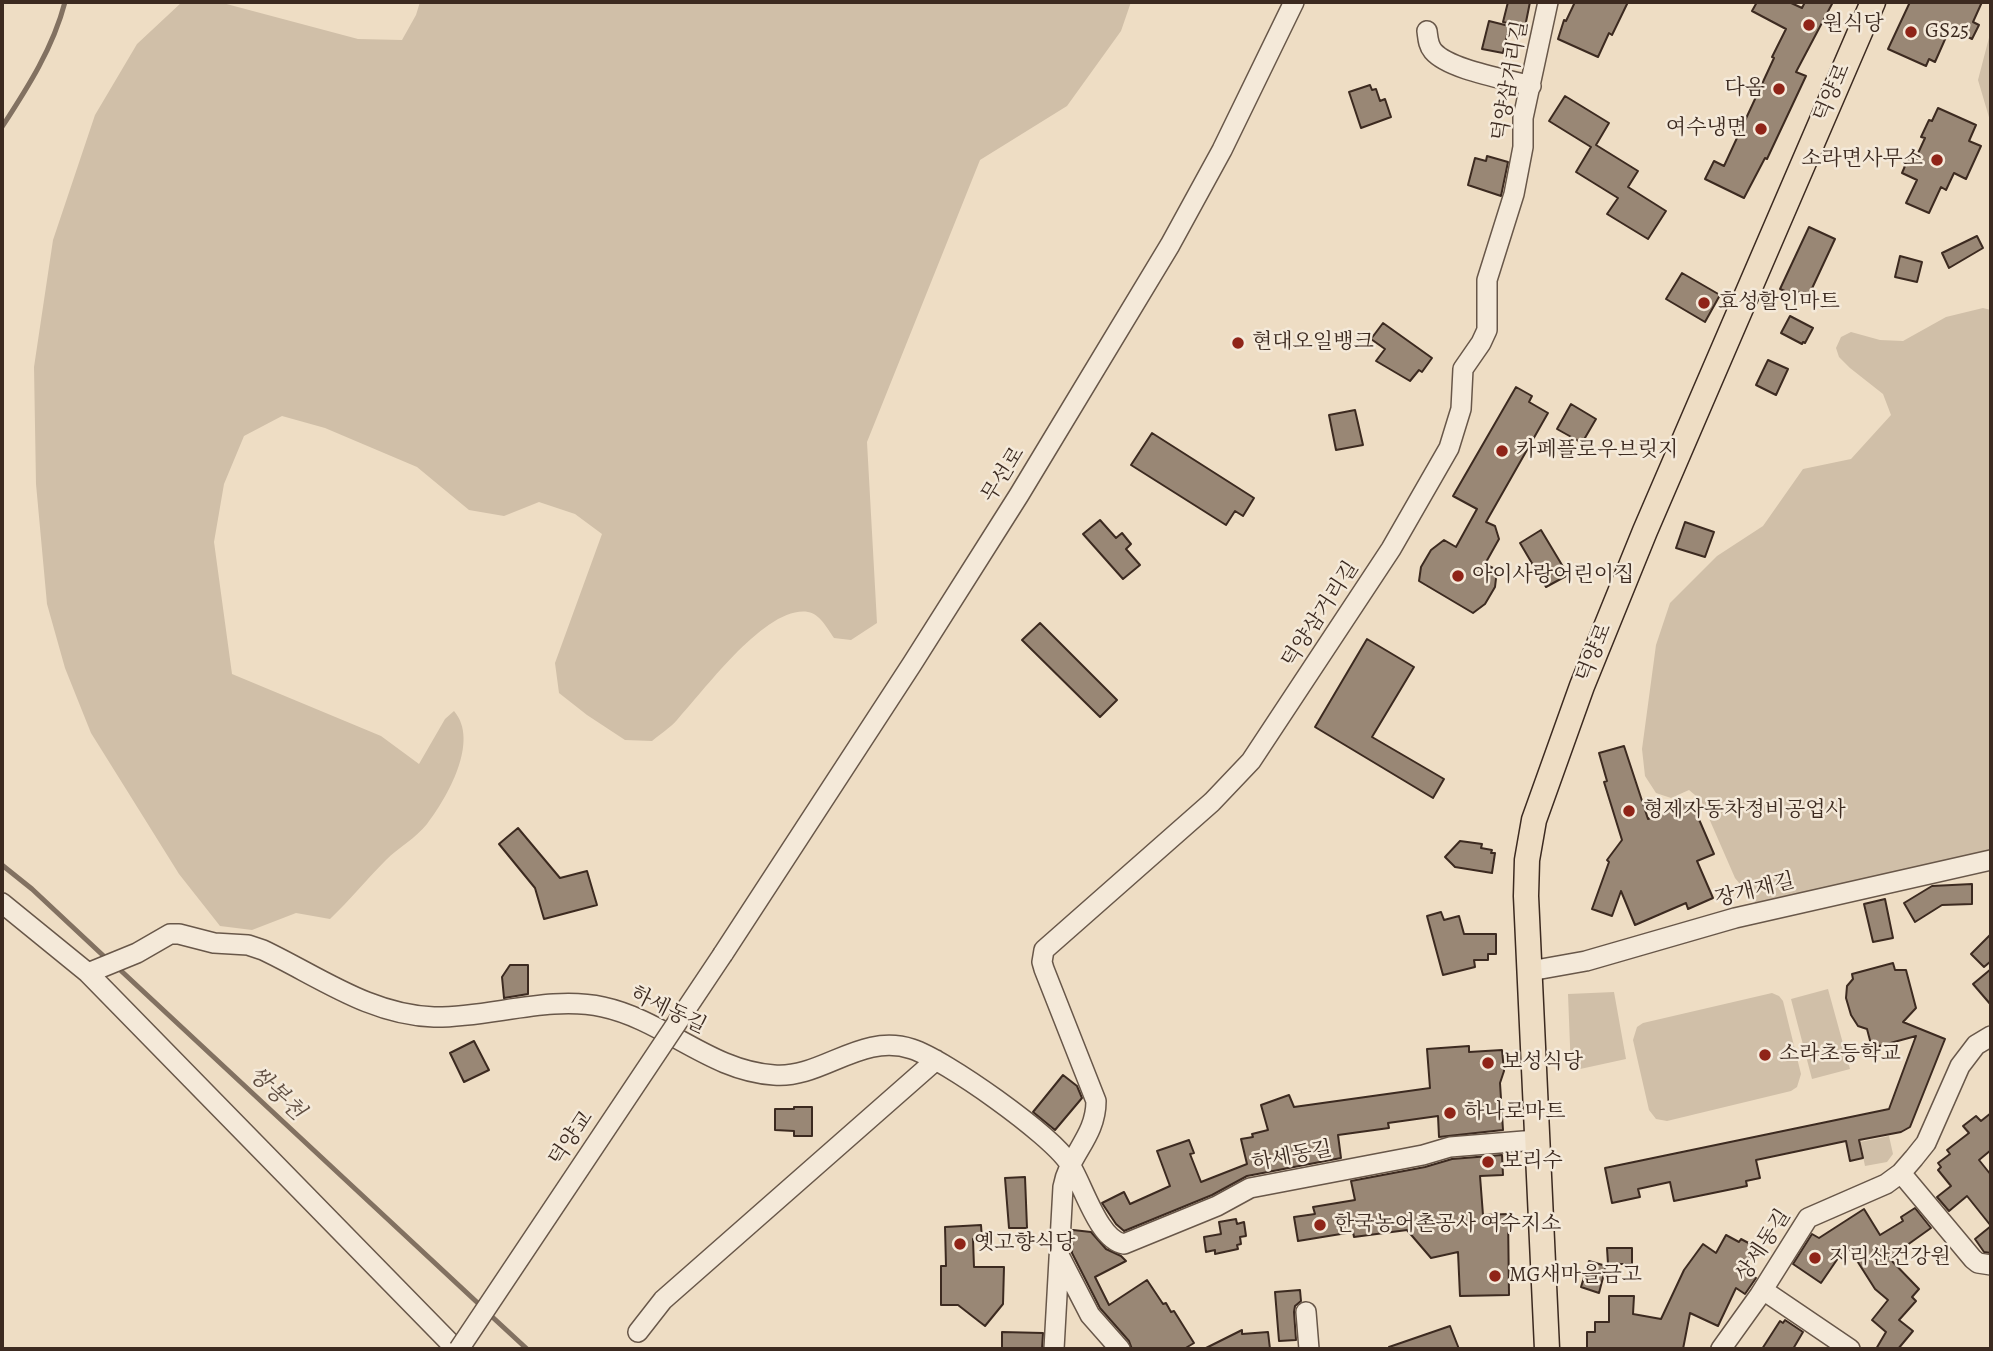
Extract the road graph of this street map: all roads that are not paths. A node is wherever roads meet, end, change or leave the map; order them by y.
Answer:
1 (1294, 2) edge
2 (1548, 2) edge
3 (1873, 2) edge
4 (1427, 31) dead end
5 (1530, 91) junction
6 (1984, 862) edge
7 (1991, 879) edge
8 (2, 903) edge
9 (723, 954) joint
10 (1530, 971) junction
11 (92, 972) junction
12 (1991, 1036) edge
13 (936, 1060) junction
14 (1536, 1140) junction
15 (1070, 1164) junction
16 (1901, 1173) junction
17 (1060, 1256) junction
18 (1991, 1265) edge
19 (1763, 1290) junction
20 (1306, 1312) dead end
21 (638, 1332) dead end
22 (458, 1349) edge
23 (1054, 1349) edge
24 (1119, 1349) edge
25 (1309, 1349) edge
26 (1548, 1349) edge
27 (1721, 1349) edge
28 (1850, 1349) edge

1 - 9 street, 무선로
2 - 5 street, 덕양삼거리길
3 - 10 main road, 덕양로
4 - 5 street
5 - 15 street, 덕양삼거리길
6 - 7 street
6 - 10 street, 장개재길
8 - 11 street
9 - 22 street, 덕양교, bridge
10 - 14 main road, 덕양로
11 - 13 street, 하세동길
11 - 22 street
12 - 16 street, 상세동길
13 - 15 street, 하세동길
13 - 21 street
14 - 15 street, 하세동길
14 - 26 main road, 덕양로
15 - 17 street
16 - 18 street
16 - 19 street, 상세동길
17 - 23 street
17 - 24 street
19 - 27 street, 상세동길
19 - 28 street
20 - 25 street

